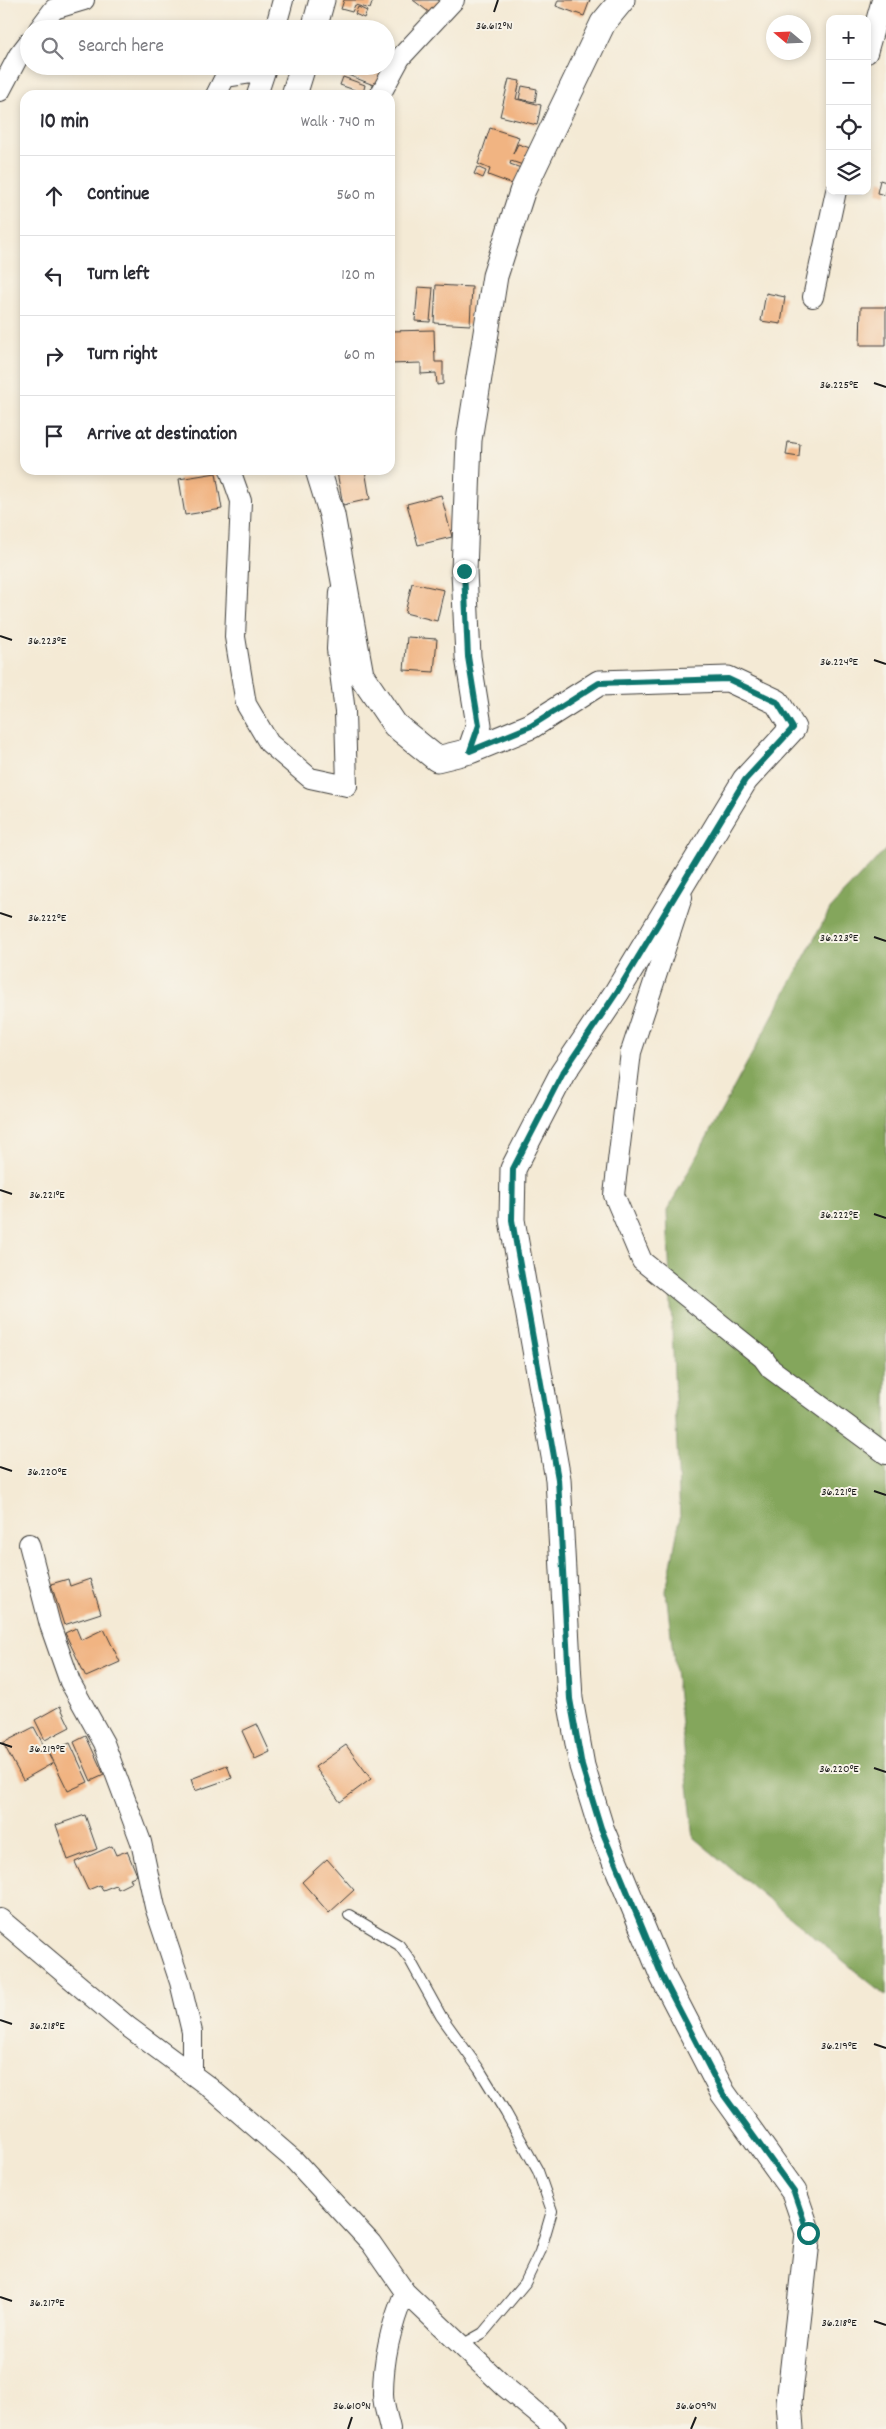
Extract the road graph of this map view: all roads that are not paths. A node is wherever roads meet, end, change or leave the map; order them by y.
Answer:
1 (84, 0) edge
2 (283, 0) edge
3 (322, 0) edge
4 (454, 0) edge
5 (622, 0) edge
6 (882, 0) edge
7 (46, 20) edge
8 (277, 20) edge
9 (316, 20) edge
10 (871, 39) edge
11 (20, 53) edge
12 (395, 67) edge
13 (234, 75) edge
14 (264, 75) edge
15 (300, 75) edge
16 (391, 75) edge
17 (218, 90) edge
18 (259, 90) edge
19 (296, 90) edge
20 (383, 90) edge
21 (0, 91) edge
22 (835, 195) edge
23 (812, 297) dead end
24 (232, 475) edge
25 (320, 475) edge
26 (341, 566) junction
27 (470, 751) junction
28 (692, 866) junction
29 (886, 1454) edge
30 (29, 1544) dead end
31 (349, 1915) dead end
32 (0, 1919) edge
33 (192, 2074) junction
34 (405, 2292) junction
35 (460, 2346) junction
36 (390, 2429) edge
37 (556, 2429) edge
38 (791, 2429) edge

1 - 7 street
2 - 8 street
3 - 9 street
4 - 12 street
5 - 27 street
6 - 10 street
11 - 21 street
13 - 17 street
14 - 18 street
15 - 19 street
16 - 20 street
22 - 23 street
24 - 26 street
25 - 26 street
26 - 27 street
27 - 28 street
28 - 29 street
28 - 38 street
30 - 33 street
31 - 35 lane
32 - 33 street
33 - 34 street
34 - 35 street
34 - 36 street
35 - 37 street

